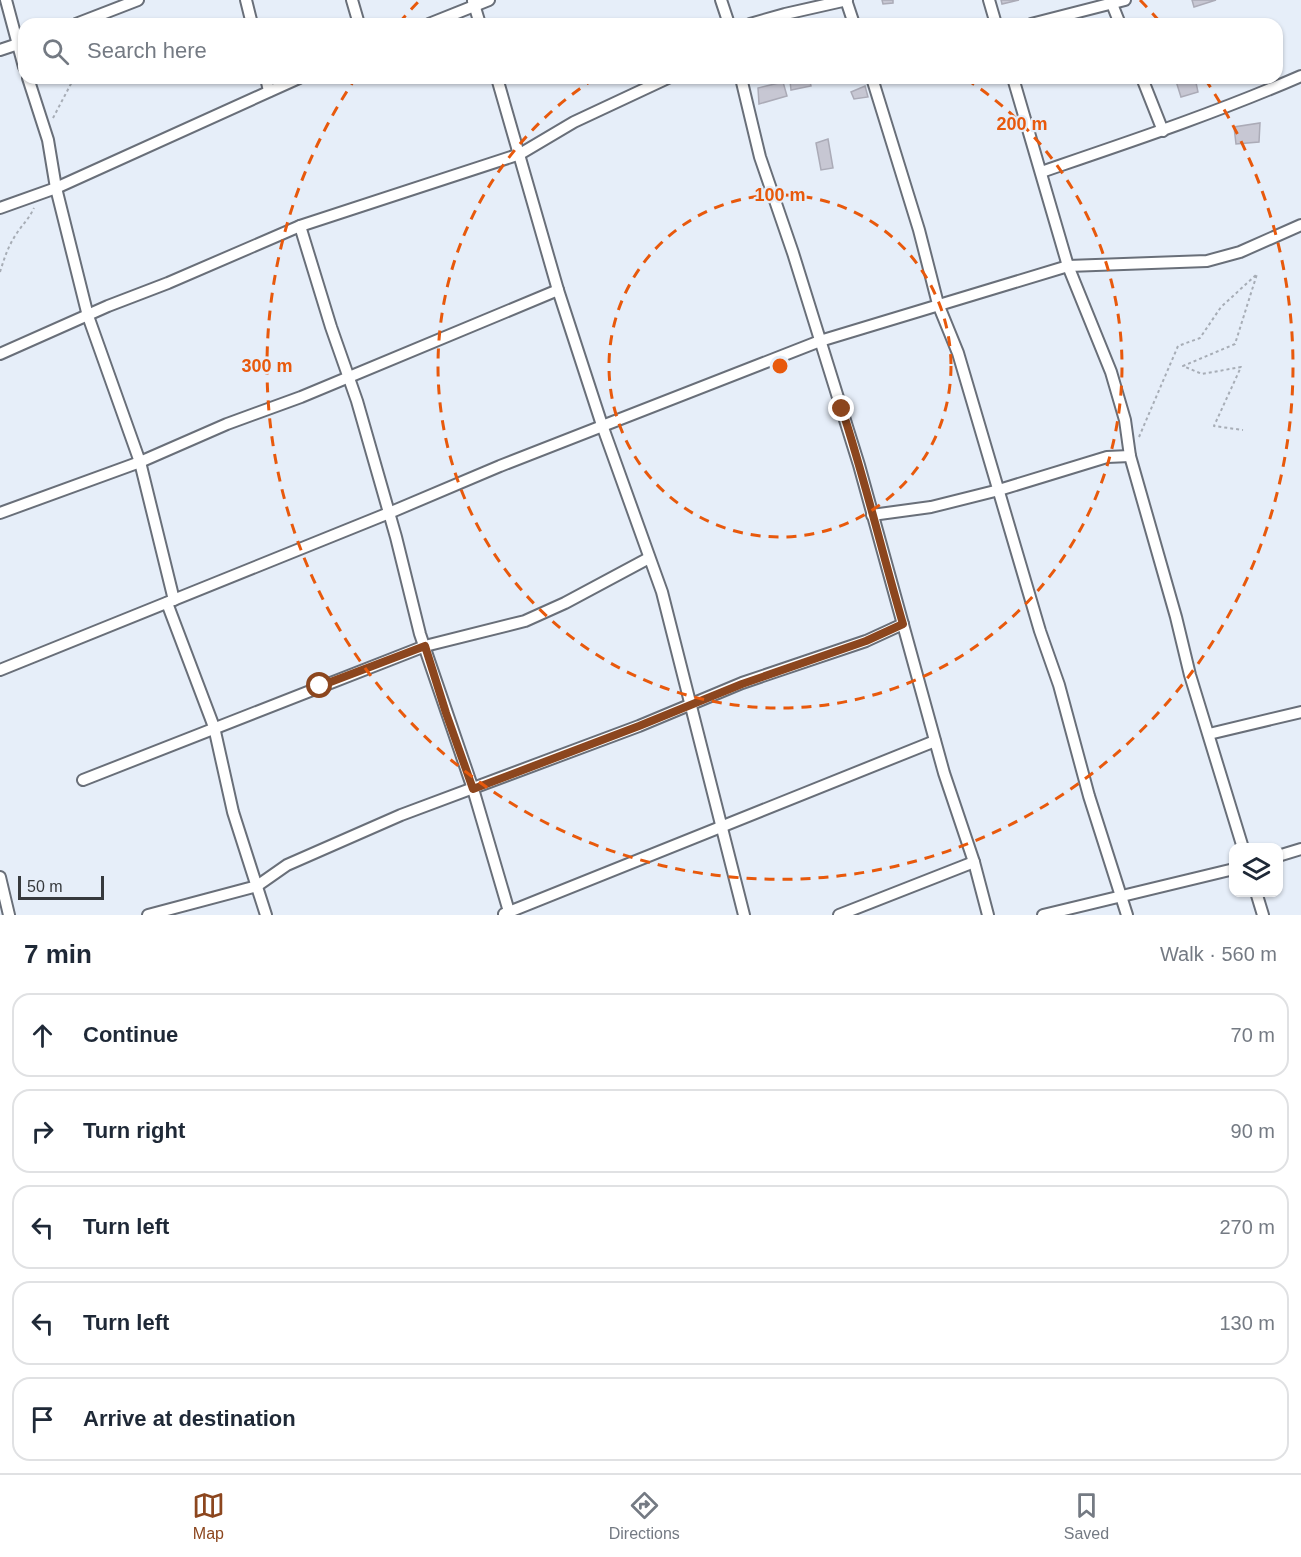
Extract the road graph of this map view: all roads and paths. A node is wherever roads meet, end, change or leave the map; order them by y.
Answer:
1 (6, 0) edge
2 (138, 0) edge
3 (246, 0) edge
4 (352, 0) edge
5 (489, 0) edge
6 (721, 0) edge
7 (846, 0) edge
8 (989, 0) edge
9 (1125, 0) edge
10 (473, 3) edge
11 (1112, 4) junction
12 (92, 18) edge
13 (250, 18) edge
14 (357, 18) edge
15 (442, 18) edge
16 (478, 18) edge
17 (727, 18) edge
18 (771, 18) edge
19 (852, 18) edge
20 (994, 18) edge
21 (1055, 18) edge
22 (1118, 18) edge
23 (18, 37) edge
24 (18, 44) edge
25 (0, 50) edge
26 (1301, 76) edge
27 (30, 84) edge
28 (71, 84) edge
29 (267, 84) edge
30 (285, 84) edge
31 (499, 84) edge
32 (655, 84) edge
33 (742, 84) edge
34 (874, 84) edge
35 (1015, 84) edge
36 (1144, 84) edge
37 (1282, 84) edge
38 (1283, 84) edge
39 (269, 91) junction
40 (52, 119) dead end
41 (1163, 131) junction
42 (520, 153) junction
43 (1041, 172) junction
44 (56, 188) junction
45 (40, 195) junction
46 (0, 208) edge
47 (1301, 225) edge
48 (300, 226) junction
49 (1068, 266) junction
50 (0, 272) edge
51 (558, 290) junction
52 (939, 304) junction
53 (88, 316) junction
54 (820, 340) junction
55 (0, 354) edge
56 (348, 376) junction
57 (602, 425) junction
58 (1243, 430) dead end
59 (1130, 456) junction
60 (140, 462) junction
61 (999, 490) junction
62 (0, 513) edge
63 (389, 513) junction
64 (872, 516) junction
65 (650, 558) junction
66 (171, 602) junction
67 (903, 624) junction
68 (425, 646) junction
69 (0, 670) edge
70 (689, 704) junction
71 (1301, 711) edge
72 (214, 728) junction
73 (1209, 734) junction
74 (935, 741) junction
75 (83, 780) dead end
76 (473, 789) junction
77 (722, 826) junction
78 (1242, 843) edge
79 (1301, 849) edge
80 (1283, 854) edge
81 (974, 862) junction
82 (1229, 870) edge
83 (0, 877) edge
84 (257, 886) junction
85 (1121, 897) junction
86 (1258, 897) edge
87 (507, 914) edge
88 (9, 915) edge
89 (148, 915) edge
90 (266, 915) edge
91 (744, 915) edge
92 (839, 915) edge
93 (988, 915) edge
94 (1043, 915) edge
95 (1126, 915) edge
96 (1263, 915) edge

1 - 23 street
2 - 12 street
3 - 13 street
4 - 14 street
5 - 10 street
6 - 17 street
7 - 18 street
7 - 19 street
8 - 20 street
9 - 11 street
10 - 15 street
10 - 16 street
11 - 21 street
11 - 22 street
24 - 25 street
26 - 38 street
27 - 44 street
28 - 40 path
29 - 39 street
30 - 39 street
31 - 42 street
32 - 42 street
33 - 54 street
34 - 52 street
35 - 43 street
36 - 41 street
37 - 41 street
39 - 44 street
41 - 43 street
42 - 48 street
42 - 51 street
43 - 49 street
44 - 45 street
44 - 53 street
45 - 46 street
45 - 50 path
47 - 49 street
48 - 53 street
48 - 56 street
49 - 52 street
49 - 59 street
51 - 56 street
51 - 57 street
52 - 54 street
52 - 61 street
53 - 55 street
53 - 60 street
54 - 57 street
54 - 64 street
56 - 60 street
56 - 63 street
57 - 63 street
57 - 65 street
58 - 59 path
59 - 61 street
59 - 73 street
60 - 62 street
60 - 66 street
61 - 64 street
61 - 85 street
63 - 66 street
63 - 68 street
64 - 67 street
65 - 68 street
65 - 70 street
66 - 69 street
66 - 72 street
67 - 70 street
67 - 74 street
68 - 72 street
68 - 76 street
70 - 76 street
70 - 77 street
71 - 73 street
72 - 75 street
72 - 84 street
73 - 78 street
74 - 77 street
74 - 81 street
76 - 84 street
76 - 87 street
77 - 87 street
77 - 91 street
79 - 80 street
81 - 92 street
81 - 93 street
82 - 85 street
83 - 88 street
84 - 89 street
84 - 90 street
85 - 94 street
85 - 95 street
86 - 96 street

